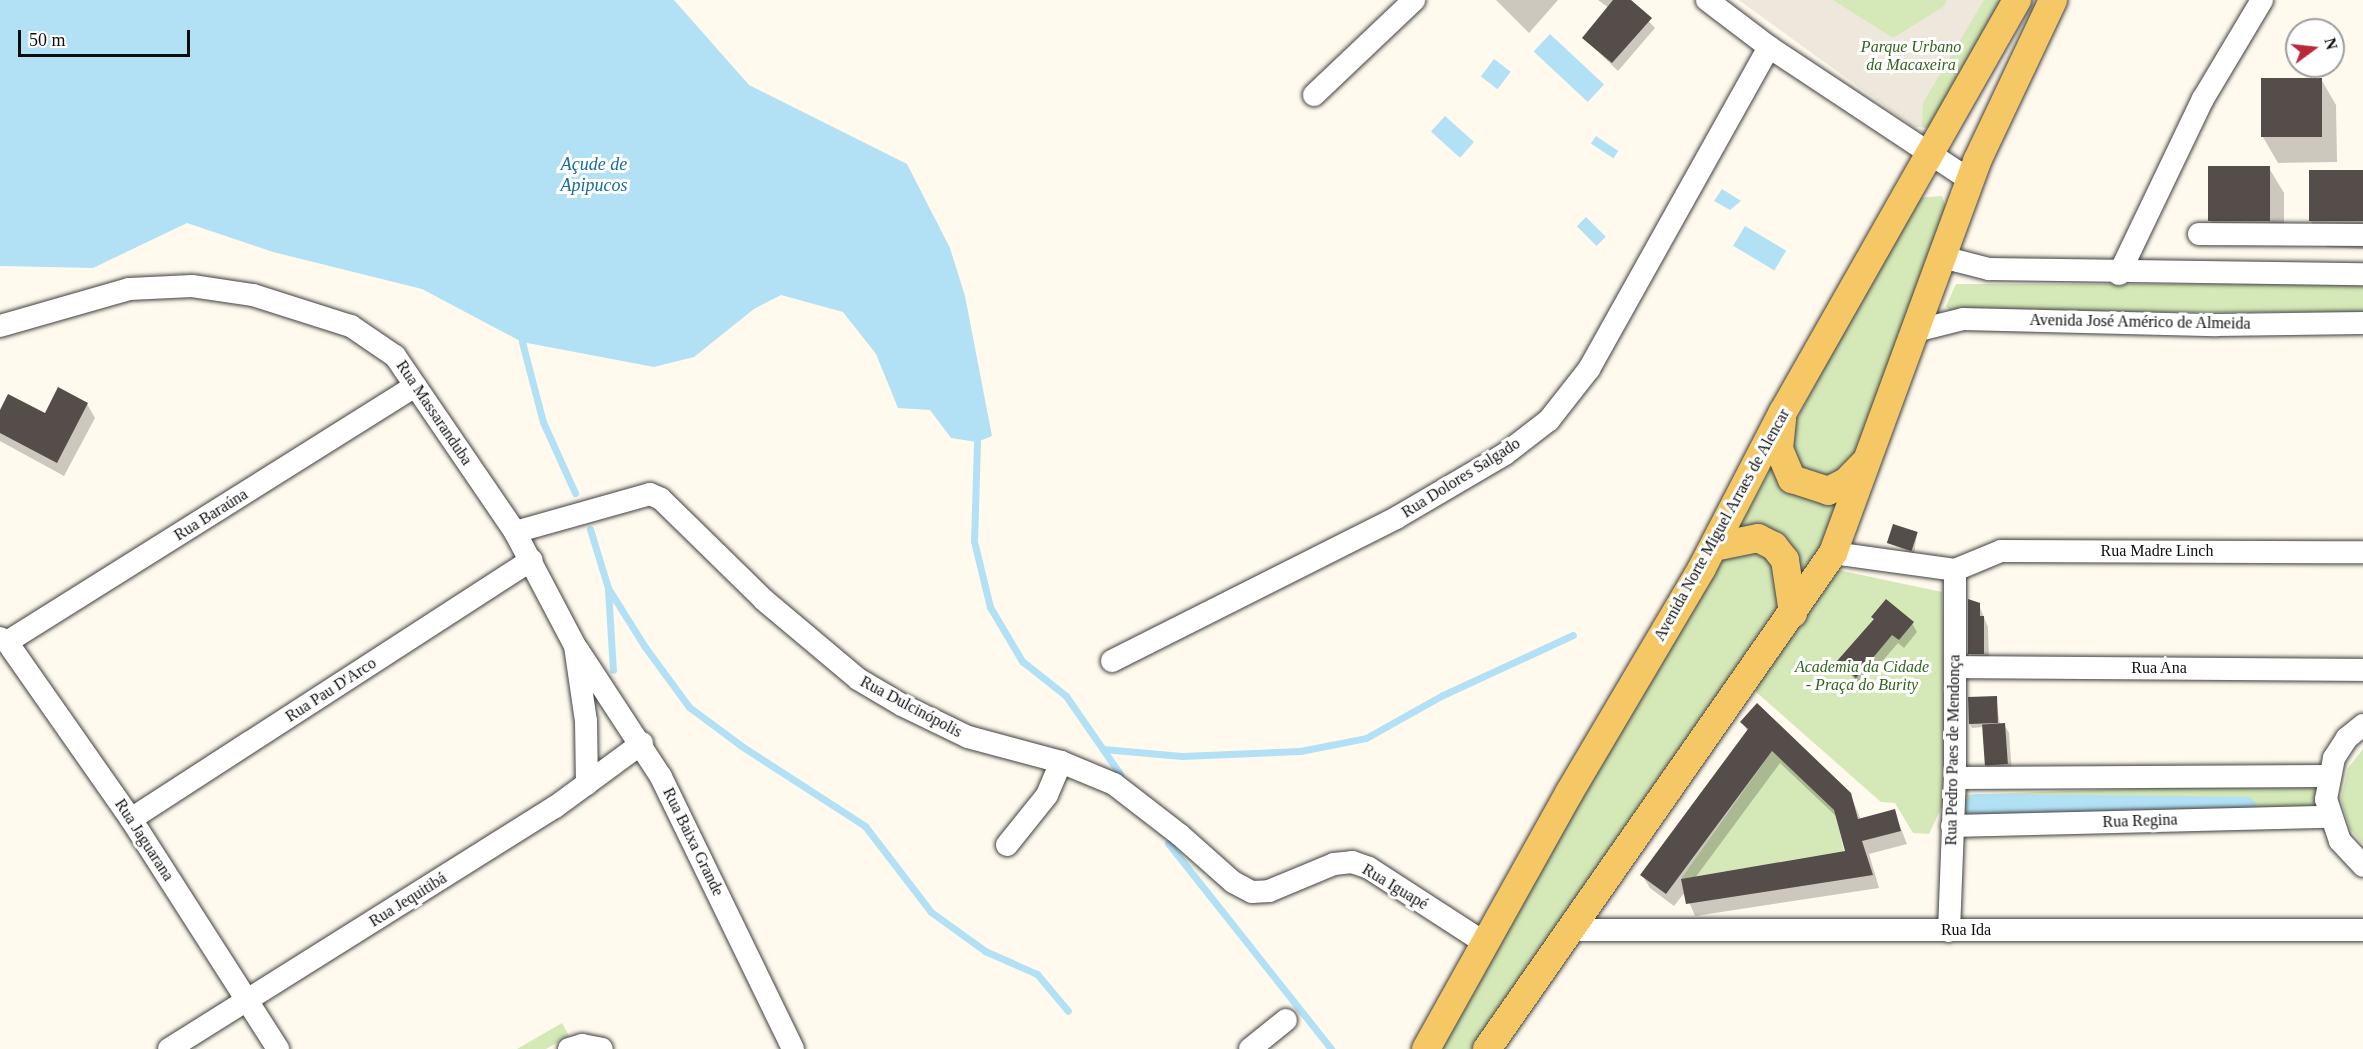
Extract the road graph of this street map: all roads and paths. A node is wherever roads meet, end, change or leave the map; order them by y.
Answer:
1 (1414, 0) edge
2 (1707, 0) edge
3 (2017, 0) edge
4 (2053, 0) edge
5 (2262, 0) edge
6 (1769, 47) junction
7 (1314, 95) dead end
8 (1927, 154) junction
9 (1970, 180) junction
10 (2199, 234) dead end
11 (2363, 235) edge
12 (1942, 257) junction
13 (2119, 274) junction
14 (2363, 274) edge
15 (2363, 323) edge
16 (0, 326) edge
17 (1919, 330) junction
18 (416, 386) junction
19 (1783, 412) junction
20 (1867, 460) junction
21 (515, 532) junction
22 (1714, 547) junction
23 (2363, 552) edge
24 (1833, 553) junction
25 (531, 560) junction
26 (1955, 570) junction
27 (1793, 613) junction
28 (3, 640) edge
29 (575, 646) junction
30 (1112, 661) dead end
31 (1955, 667) junction
32 (2363, 670) edge
33 (2363, 725) edge
34 (642, 743) junction
35 (1061, 762) junction
36 (2327, 776) junction
37 (1955, 778) junction
38 (587, 784) junction
39 (2329, 817) junction
40 (131, 819) junction
41 (1952, 826) junction
42 (1007, 845) dead end
43 (2363, 866) edge
44 (1233, 882) joint
45 (1569, 930) junction
46 (1949, 930) junction
47 (2363, 930) edge
48 (1485, 943) junction
49 (246, 999) junction
50 (1286, 1020) dead end
51 (169, 1049) edge
52 (278, 1049) edge
53 (570, 1049) edge
54 (602, 1049) edge
55 (793, 1049) edge
56 (1250, 1049) edge
57 (1426, 1049) edge
58 (1487, 1049) edge

1 - 7 street
2 - 6 street
3 - 8 main road, Avenida Norte Miguel Arraes de Alencar
4 - 9 main road
5 - 13 street
6 - 8 street
6 - 30 street, Rua Dolores Salgado
8 - 9 street
8 - 19 main road, Avenida Norte Miguel Arraes de Alencar
9 - 12 main road
10 - 11 street
12 - 13 street
12 - 17 main road
13 - 14 street
15 - 17 street, Avenida José Américo de Almeida
16 - 18 street, Rua Massaranduba
17 - 20 main road
18 - 21 street, Rua Massaranduba
18 - 28 street, Rua Baraúna
19 - 20 main road
19 - 22 main road, Avenida Norte Miguel Arraes de Alencar
20 - 24 main road
21 - 25 street, Rua Massaranduba
21 - 35 street, Rua Dulcinópolis
22 - 27 main road
22 - 48 main road, Avenida Norte Miguel Arraes de Alencar
23 - 26 street, Rua Madre Linch
24 - 26 street
24 - 27 main road
25 - 29 street, Rua Massaranduba
25 - 40 street, Rua Pau D'Arco
26 - 31 street, Rua Pedro Paes de Mendonça
27 - 45 main road
28 - 40 street, Rua Jaguarana
29 - 34 street, Rua Baixa Grande
29 - 38 street, Rua Massaranduba
31 - 32 street, Rua Ana
31 - 37 street, Rua Pedro Paes de Mendonça
33 - 36 street
34 - 38 street, Rua Jequitibá
34 - 55 street, Rua Baixa Grande
35 - 42 street
35 - 44 street, Rua Dulcinópolis
36 - 37 street
36 - 39 street
37 - 41 street, Rua Pedro Paes de Mendonça
38 - 49 street, Rua Jequitibá
39 - 41 street, Rua Regina
39 - 43 street
40 - 49 street, Rua Jaguarana
41 - 46 street, Rua Pedro Paes de Mendonça
44 - 48 street, Rua Iguapé
45 - 46 street, Rua Ida
45 - 58 main road
46 - 47 street, Rua Ida
48 - 57 main road, Avenida Norte Miguel Arraes de Alencar
49 - 51 street, Rua Jequitibá
49 - 52 street, Rua Jaguarana
50 - 56 street
53 - 54 street

